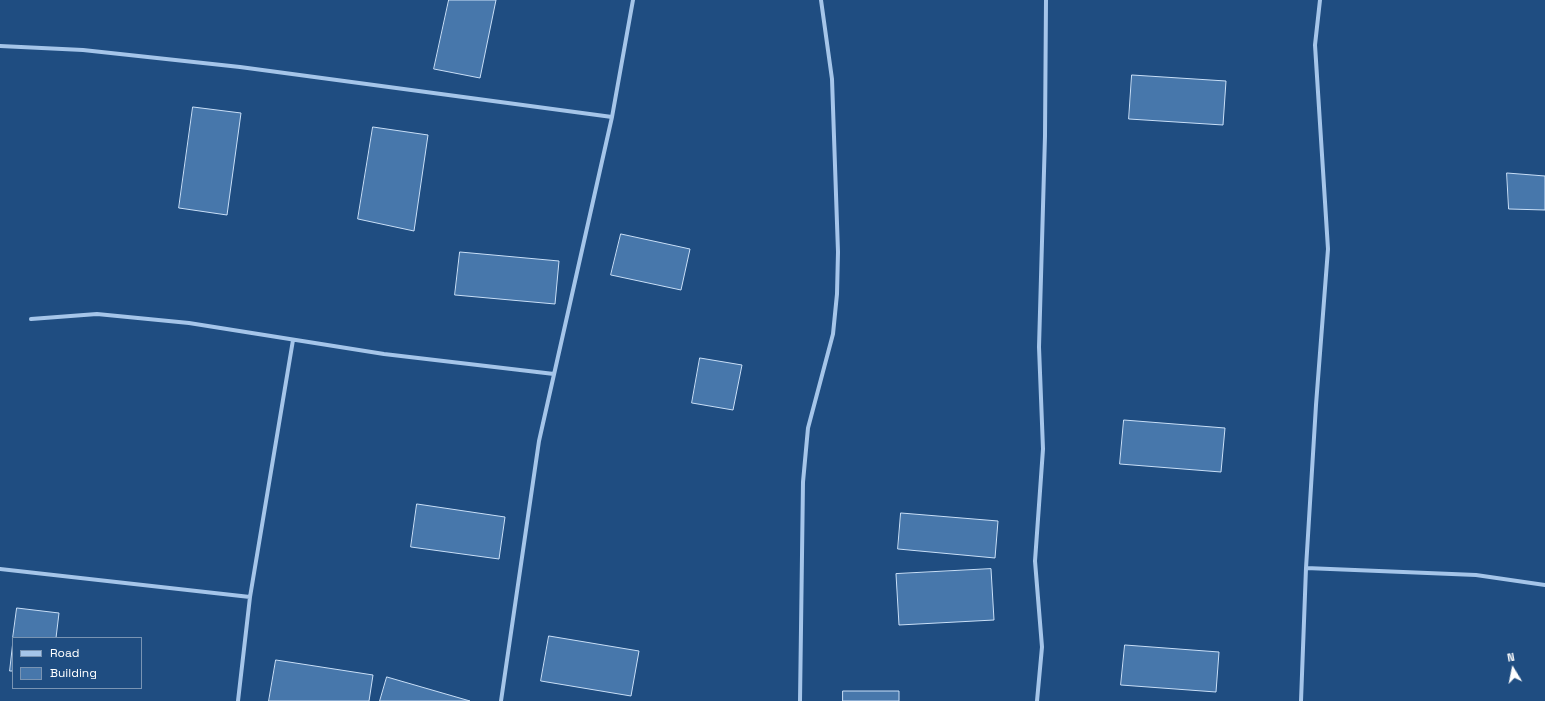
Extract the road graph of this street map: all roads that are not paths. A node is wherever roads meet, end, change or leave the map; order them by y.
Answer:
1 (633, 0) edge
2 (821, 0) edge
3 (1046, 0) edge
4 (1320, 0) edge
5 (0, 46) edge
6 (612, 117) junction
7 (31, 319) dead end
8 (293, 340) junction
9 (554, 374) junction
10 (1306, 568) junction
11 (0, 569) edge
12 (1545, 585) edge
13 (250, 597) junction
14 (238, 701) edge
15 (501, 701) edge
16 (800, 701) edge
17 (1037, 701) edge
18 (1300, 701) edge

1 - 6 street
2 - 16 street
3 - 17 street
4 - 10 street
5 - 6 street
6 - 9 street
7 - 8 street
8 - 9 street
8 - 13 street
9 - 15 street
10 - 12 street
10 - 18 street
11 - 13 street
13 - 14 street

